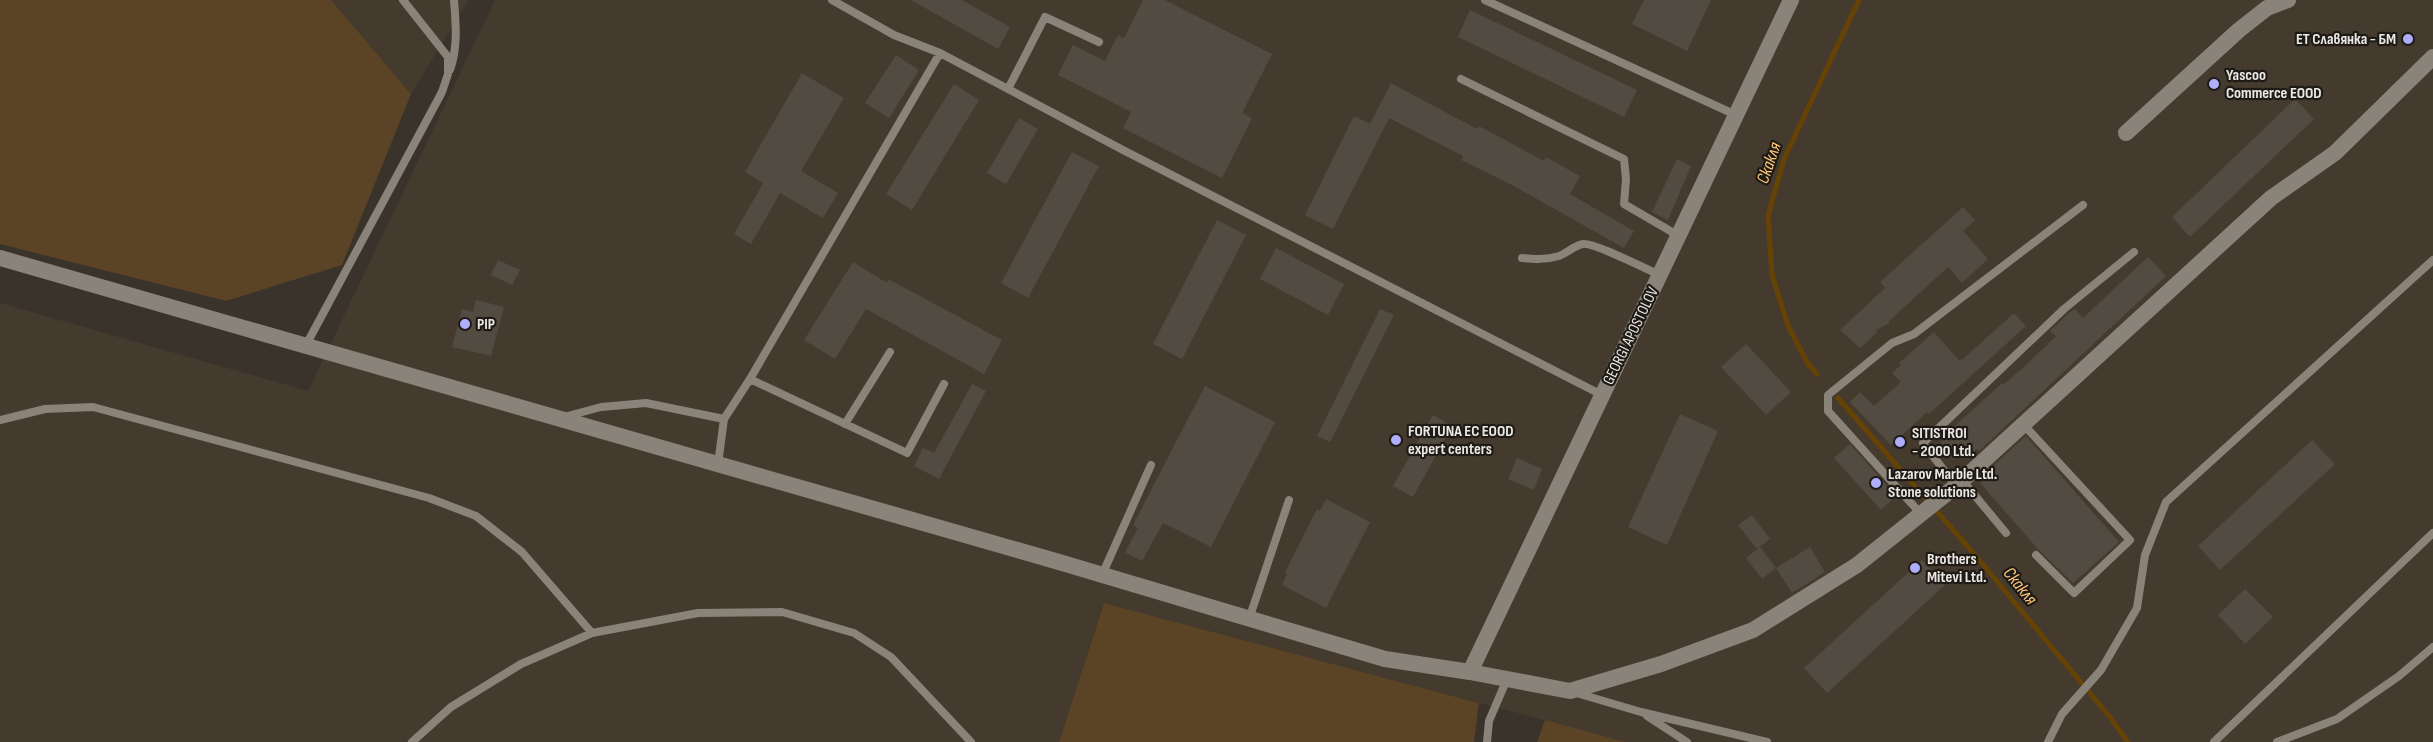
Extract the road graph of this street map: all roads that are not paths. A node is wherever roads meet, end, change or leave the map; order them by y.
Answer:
1 (403, 0) edge
2 (454, 0) edge
3 (832, 0) edge
4 (1485, 0) edge
5 (1791, 0) edge
6 (2288, 0) edge
7 (1099, 42) dead end
8 (939, 53) junction
9 (2433, 57) edge
10 (448, 74) junction
11 (1461, 79) dead end
12 (1008, 89) junction
13 (1736, 115) junction
14 (2126, 133) dead end
15 (2083, 205) dead end
16 (1679, 236) junction
17 (2134, 252) dead end
18 (0, 258) edge
19 (1522, 258) dead end
20 (2433, 260) edge
21 (1660, 275) junction
22 (305, 347) junction
23 (890, 352) dead end
24 (750, 379) junction
25 (944, 384) dead end
26 (1602, 395) junction
27 (724, 418) junction
28 (558, 419) junction
29 (0, 420) edge
30 (845, 424) junction
31 (2023, 424) junction
32 (718, 465) junction
33 (1151, 465) dead end
34 (1959, 483) junction
35 (1289, 500) dead end
36 (1921, 514) junction
37 (2006, 533) dead end
38 (2433, 533) edge
39 (2037, 555) dead end
40 (1102, 575) junction
41 (1249, 619) junction
42 (592, 633) junction
43 (2433, 647) edge
44 (1470, 672) junction
45 (1507, 679) junction
46 (1570, 691) junction
47 (1641, 712) junction
48 (412, 742) edge
49 (971, 742) edge
50 (1487, 742) edge
51 (1687, 742) edge
52 (1767, 742) edge
53 (2048, 742) edge
54 (2214, 742) edge
55 (2277, 742) edge

1 - 10 lane
2 - 10 lane
3 - 8 lane
4 - 13 lane
5 - 13 street, GEORGI APOSTOLOV
6 - 14 street
7 - 12 lane
8 - 12 lane
8 - 24 lane
9 - 31 street
10 - 22 lane
11 - 16 lane
12 - 26 lane
13 - 16 street, GEORGI APOSTOLOV
15 - 36 lane
16 - 21 street, GEORGI APOSTOLOV
17 - 34 lane
18 - 22 street
19 - 21 lane
20 - 53 lane
21 - 26 street, GEORGI APOSTOLOV
22 - 28 street
23 - 30 lane
24 - 27 lane
24 - 30 lane
25 - 30 lane
26 - 44 street, GEORGI APOSTOLOV
27 - 28 lane
27 - 32 lane
28 - 32 street
29 - 42 lane
31 - 34 street
31 - 39 lane
32 - 40 street
33 - 40 lane
34 - 36 street
34 - 37 lane
35 - 41 lane
36 - 46 street
38 - 54 lane
40 - 41 street
41 - 44 street
42 - 48 lane
42 - 49 lane
43 - 55 lane
44 - 45 street
45 - 46 street
45 - 50 lane
46 - 47 lane
47 - 51 lane
47 - 52 lane

